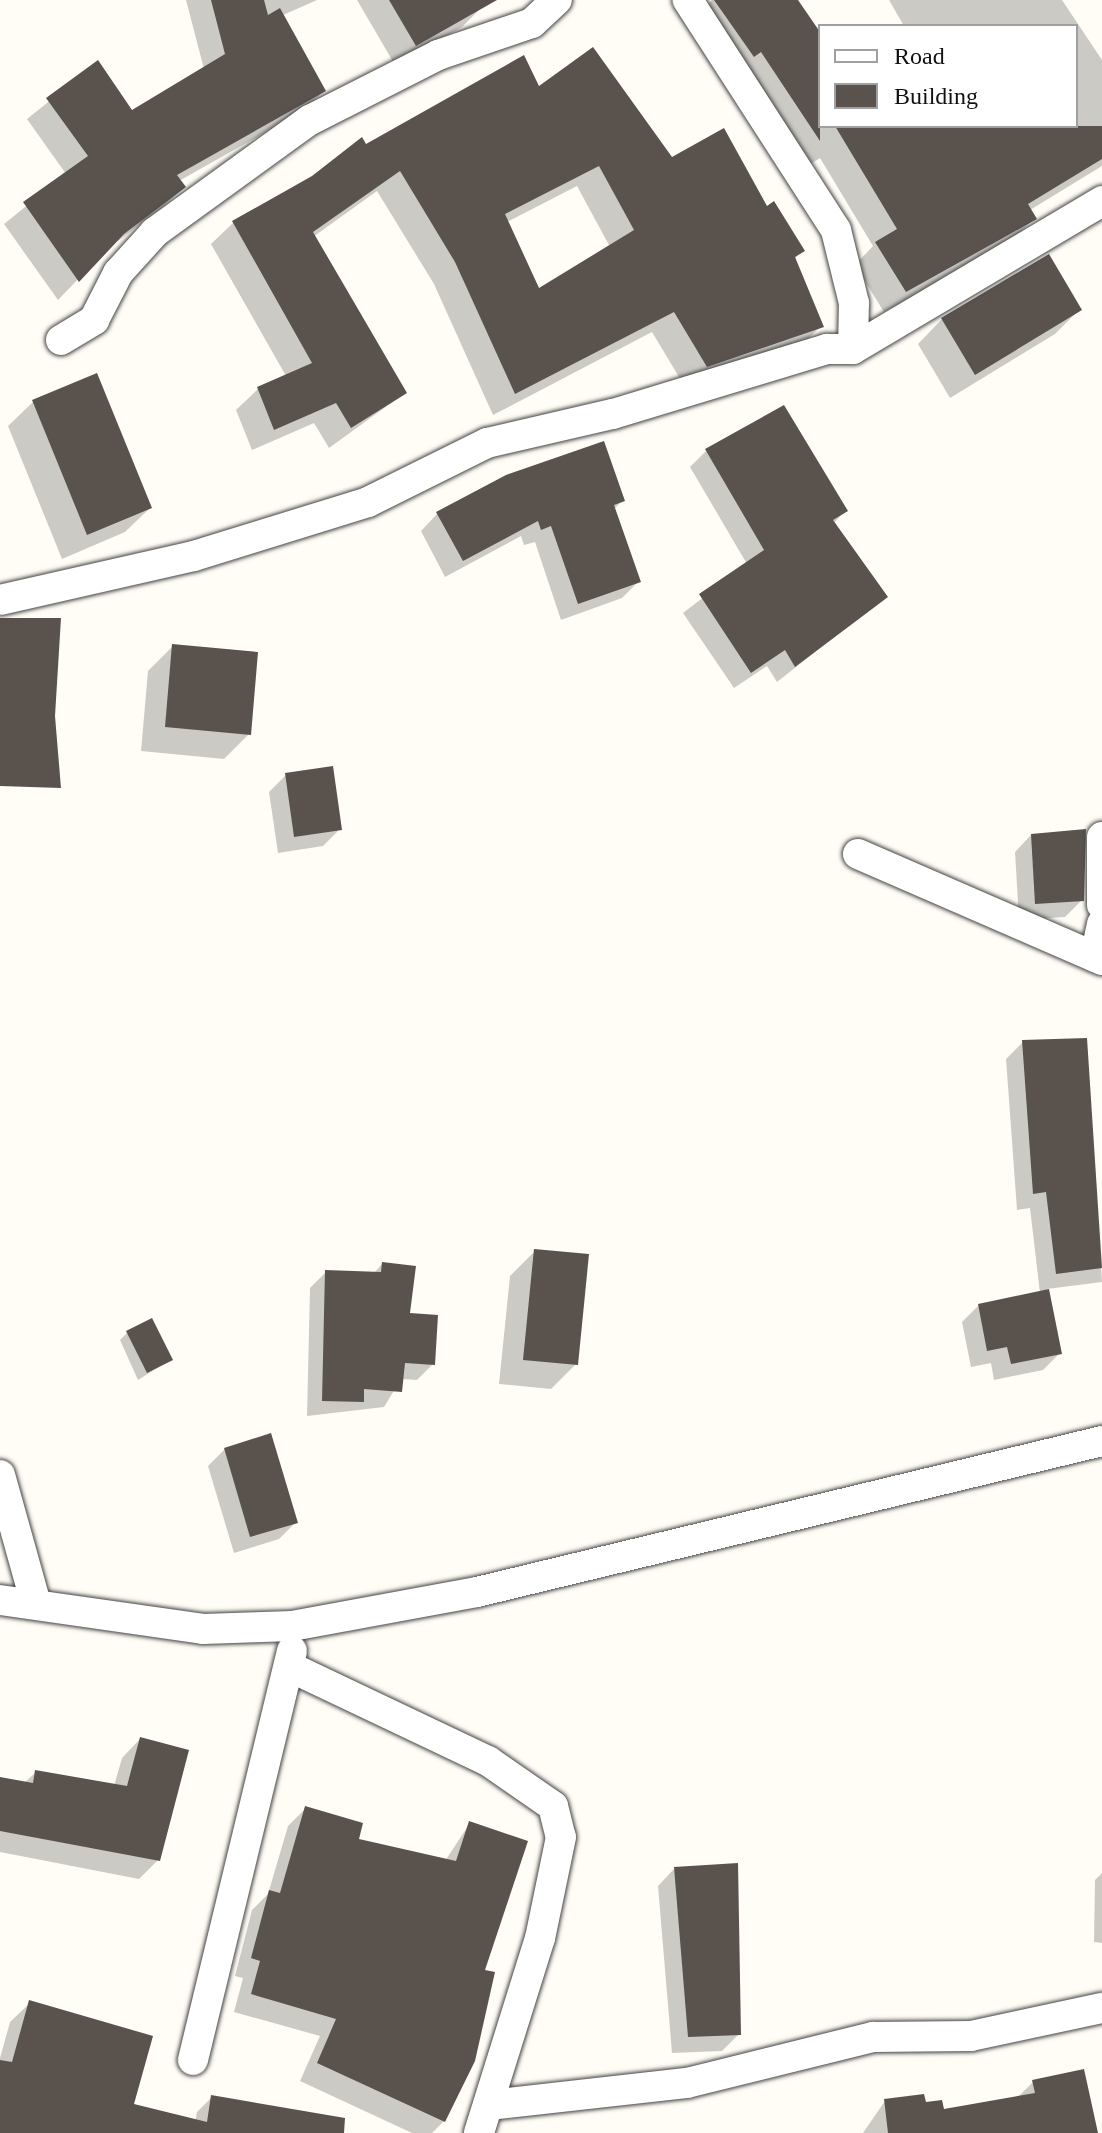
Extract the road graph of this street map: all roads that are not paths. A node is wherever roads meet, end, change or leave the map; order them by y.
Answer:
1 (557, 0) edge
2 (688, 0) edge
3 (525, 11) edge
4 (1102, 201) edge
5 (61, 340) dead end
6 (853, 349) junction
7 (0, 600) edge
8 (1102, 837) edge
9 (858, 854) dead end
10 (1102, 905) edge
11 (1102, 924) edge
12 (1098, 959) edge
13 (1102, 1441) edge
14 (0, 1475) edge
15 (0, 1600) edge
16 (36, 1604) junction
17 (292, 1626) junction
18 (292, 1668) junction
19 (1102, 2008) edge
20 (193, 2060) dead end
21 (490, 2105) junction
22 (479, 2133) edge

1 - 3 street
2 - 6 street
3 - 5 street
4 - 6 street
6 - 7 street
8 - 10 street
9 - 12 street
11 - 12 street
13 - 17 street
14 - 16 street
15 - 16 street
16 - 17 street
17 - 18 street
18 - 20 street
18 - 21 street
19 - 21 street
21 - 22 street

